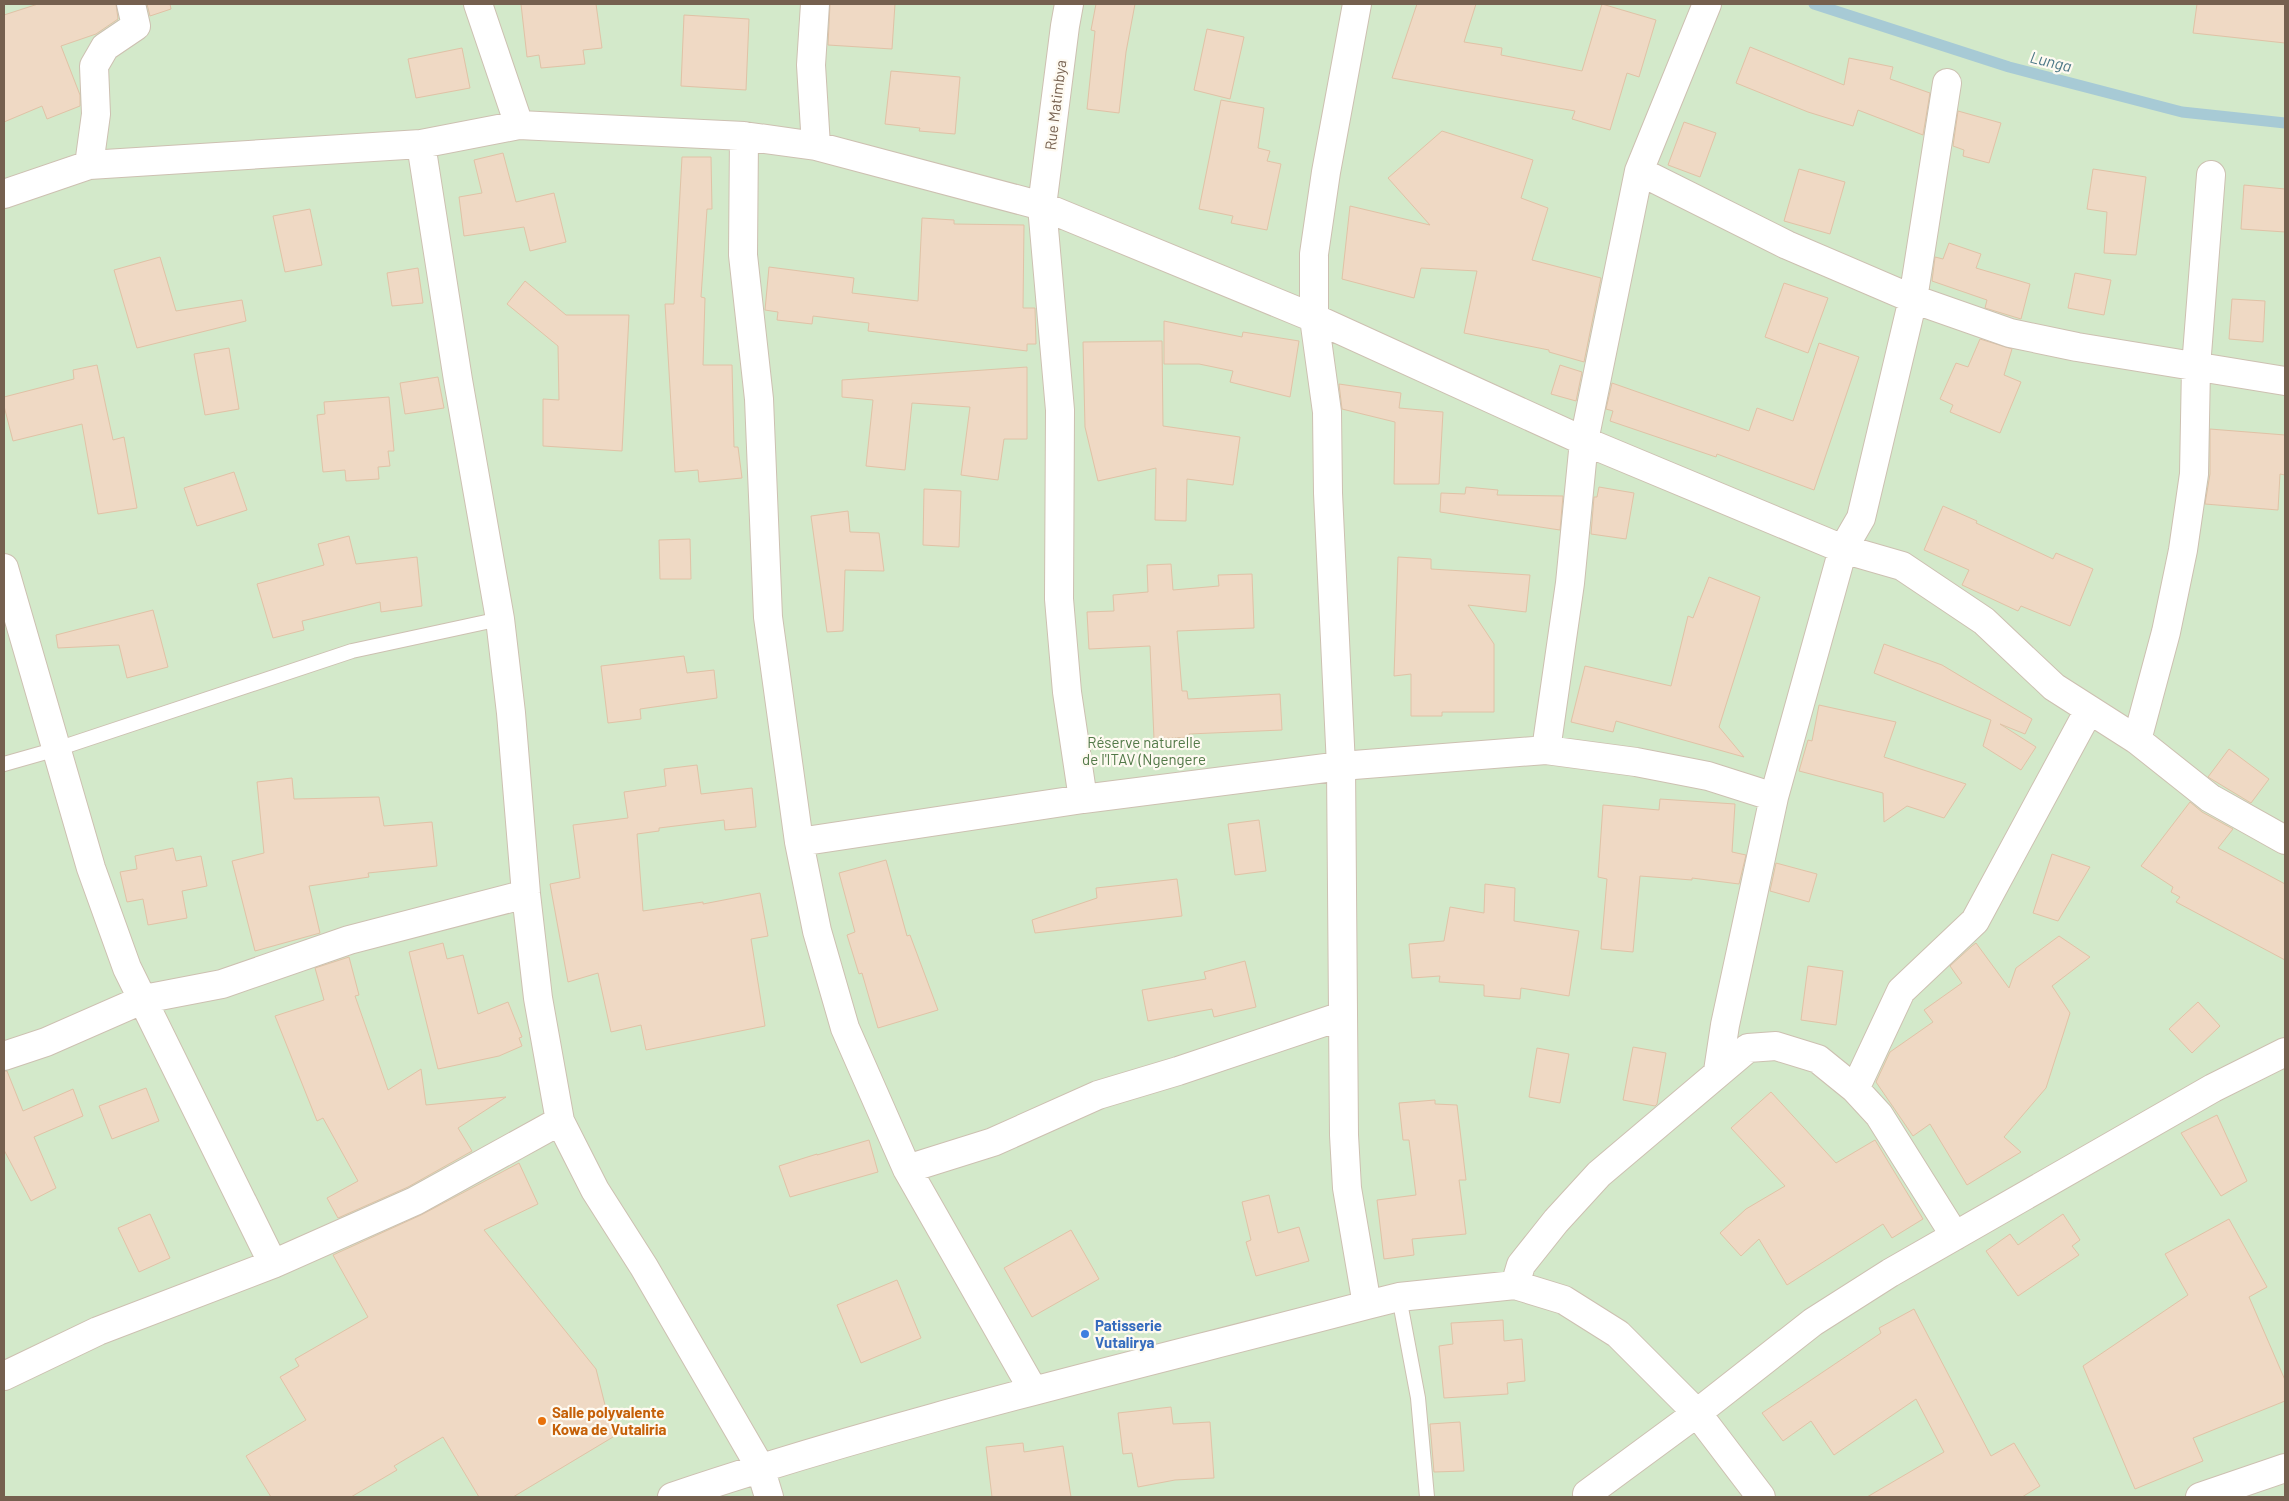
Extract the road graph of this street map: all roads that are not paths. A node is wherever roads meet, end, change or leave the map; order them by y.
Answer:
1 (131, 4) edge
2 (478, 4) edge
3 (816, 4) edge
4 (1069, 4) edge
5 (1357, 4) edge
6 (1707, 4) edge
7 (1947, 83) dead end
8 (520, 125) junction
9 (744, 136) junction
10 (421, 144) junction
11 (816, 146) junction
12 (89, 165) junction
13 (1639, 171) junction
14 (2211, 175) dead end
15 (4, 194) edge
16 (1042, 206) junction
17 (1913, 299) junction
18 (1314, 318) junction
19 (2196, 367) junction
20 (2285, 380) edge
21 (1584, 442) junction
22 (1843, 550) junction
23 (4, 568) edge
24 (500, 619) junction
25 (2089, 710) junction
26 (2137, 740) junction
27 (57, 749) junction
28 (1546, 750) junction
29 (4, 764) edge
30 (1341, 766) junction
31 (1774, 797) junction
32 (1083, 799) junction
33 (2285, 840) edge
34 (799, 842) junction
35 (526, 894) junction
36 (144, 999) junction
37 (1342, 1016) junction
38 (2285, 1052) edge
39 (4, 1056) edge
40 (1718, 1071) junction
41 (1855, 1089) junction
42 (560, 1121) junction
43 (907, 1169) junction
44 (1955, 1236) junction
45 (273, 1264) junction
46 (1515, 1286) junction
47 (1399, 1297) junction
48 (1366, 1304) junction
49 (4, 1376) edge
50 (1033, 1390) junction
51 (1697, 1413) junction
52 (760, 1467) junction
53 (2285, 1468) edge
54 (2229, 1492) edge
55 (1587, 1494) dead end
56 (672, 1497) edge
57 (768, 1497) edge
58 (1427, 1497) edge
59 (1761, 1497) edge
60 (2200, 1497) edge

1 - 12 street
2 - 8 street
3 - 11 street
4 - 16 street, Rue Matimbya
5 - 18 street
6 - 13 street
7 - 17 street
8 - 9 street
8 - 10 street
9 - 11 street
9 - 34 street
10 - 12 street
10 - 24 street
11 - 16 street
12 - 15 street
13 - 17 street
13 - 21 street
14 - 19 street
16 - 18 street
16 - 32 street, Rue Matimbya
17 - 19 street
17 - 22 street
18 - 21 street
18 - 30 street
19 - 20 street
19 - 26 street
21 - 22 street
21 - 28 street
22 - 25 street
22 - 31 street
23 - 27 street
24 - 27 lane
24 - 35 street
25 - 26 street
25 - 41 street
26 - 33 street
27 - 29 lane
27 - 36 street
28 - 30 street
28 - 31 street
30 - 32 street
30 - 37 street
31 - 40 street
32 - 34 street
34 - 43 street
35 - 36 street
35 - 42 street
36 - 39 street
36 - 45 street
37 - 43 street
37 - 48 street
38 - 44 street
40 - 41 street
40 - 46 street
41 - 44 street
42 - 45 street
42 - 52 street
43 - 50 street
44 - 51 street
45 - 49 street
46 - 47 street
46 - 51 street
47 - 48 street
47 - 58 lane
48 - 50 street
50 - 52 street
51 - 55 street
51 - 59 street
52 - 56 street
52 - 57 street
53 - 54 street
54 - 60 street

